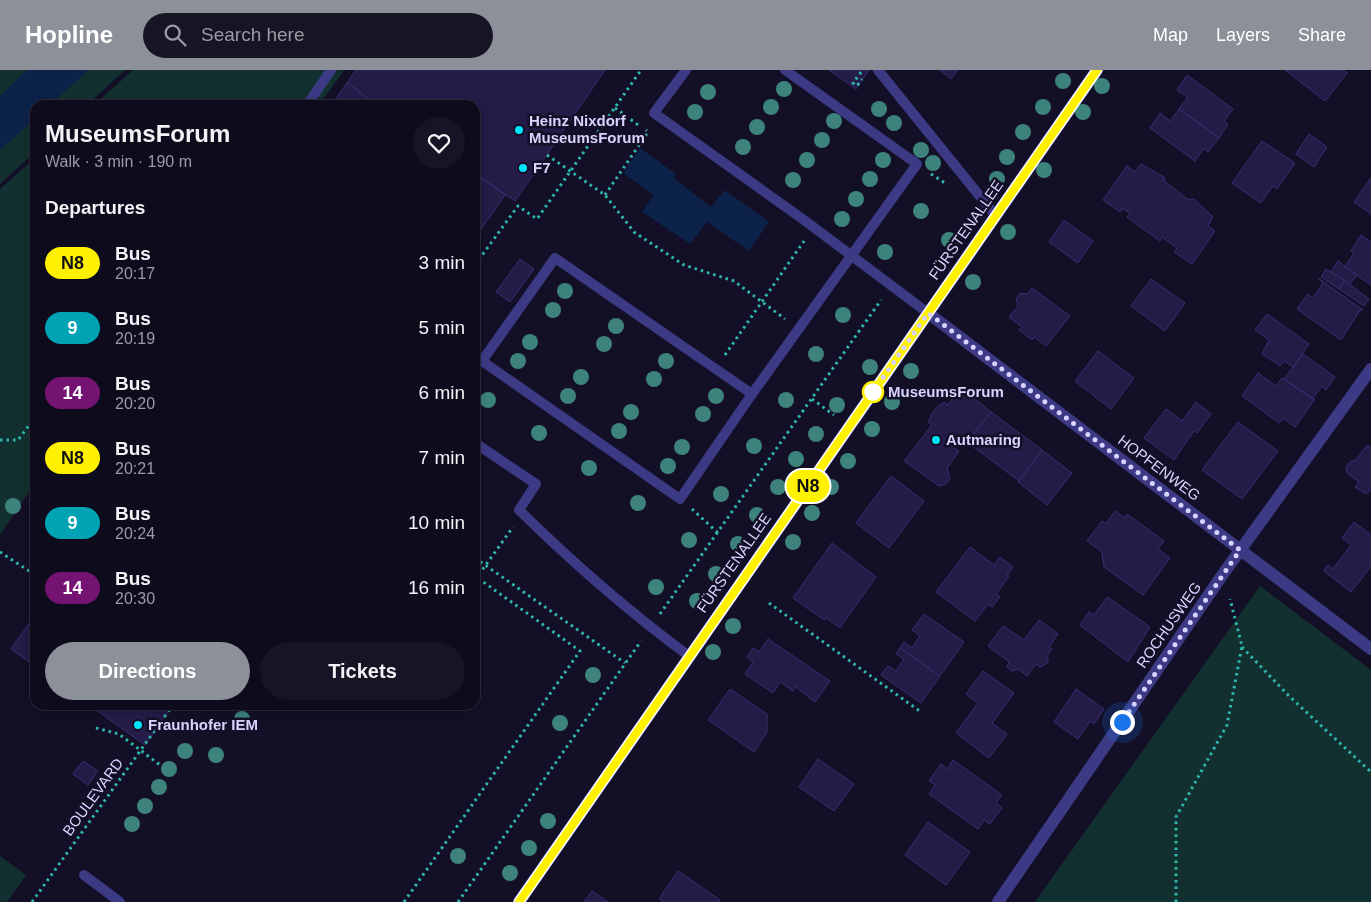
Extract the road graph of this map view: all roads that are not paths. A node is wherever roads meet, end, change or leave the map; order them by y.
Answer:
1 (331, 70) edge
2 (686, 70) edge
3 (785, 70) edge
4 (878, 70) edge
5 (1096, 70) edge
6 (310, 100) edge
7 (995, 215) junction
8 (850, 256) junction
9 (928, 313) junction
10 (1371, 369) edge
11 (752, 394) junction
12 (480, 446) edge
13 (1240, 550) junction
14 (1371, 649) edge
15 (689, 656) junction
16 (84, 874) dead end
17 (120, 902) edge
18 (519, 902) edge
19 (998, 902) edge

1 - 6 lane
2 - 8 lane
3 - 8 lane
4 - 7 lane
5 - 7 street, FÜRSTENALLEE
7 - 9 street, FÜRSTENALLEE
8 - 9 lane
8 - 11 lane
9 - 13 street, HOPFENWEG
9 - 15 street, FÜRSTENALLEE
10 - 13 street, ROCHUSWEG
11 - 11 lane
12 - 15 lane
13 - 14 street, HOPFENWEG
13 - 19 street, ROCHUSWEG
15 - 18 street, FÜRSTENALLEE
16 - 17 lane

